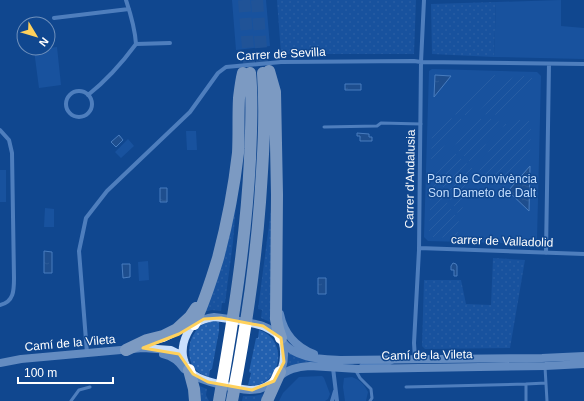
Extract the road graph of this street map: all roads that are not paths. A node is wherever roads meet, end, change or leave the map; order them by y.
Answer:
1 (126, 0) edge
2 (424, 0) edge
3 (129, 9) junction
4 (56, 18) edge
5 (170, 42) dead end
6 (136, 44) junction
7 (421, 62) junction
8 (549, 64) junction
9 (584, 64) edge
10 (88, 95) junction
11 (420, 124) junction
12 (324, 127) dead end
13 (0, 130) edge
14 (419, 248) junction
15 (219, 253) junction
16 (546, 253) junction
17 (584, 254) edge
18 (277, 280) junction
19 (0, 305) edge
20 (193, 326) junction
21 (281, 340) junction
22 (143, 348) junction
23 (126, 350) junction
24 (87, 353) junction
25 (584, 356) edge
26 (512, 358) junction
27 (328, 359) junction
28 (398, 359) junction
29 (415, 359) junction
30 (0, 363) edge
31 (584, 364) edge
32 (187, 365) junction
33 (545, 366) junction
34 (333, 368) junction
35 (357, 371) junction
36 (278, 377) junction
37 (526, 384) junction
38 (546, 384) junction
39 (90, 387) dead end
40 (406, 387) dead end
41 (336, 388) junction
42 (71, 401) edge
43 (191, 401) edge
44 (195, 401) edge
45 (219, 401) edge
46 (232, 401) edge
47 (267, 401) edge
48 (332, 401) edge
49 (337, 401) edge
50 (370, 401) edge
51 (526, 401) edge
52 (547, 401) edge

1 - 3 street
2 - 7 street, Carrer d'Andalusia
3 - 4 street
3 - 6 street
5 - 6 street
6 - 10 street
7 - 8 street, Carrer de Sevilla
7 - 11 street, Carrer d'Andalusia
7 - 24 street, Carrer de Sevilla
8 - 9 street, Carrer de Sevilla
8 - 16 street
10 - 10 street
11 - 12 lane
11 - 14 street, Carrer d'Andalusia
13 - 19 street
14 - 16 street, carrer de Valladolid
14 - 29 street, Carrer d'Andalusia
15 - 20 highway
15 - 23 highway
15 - 45 highway
16 - 17 street, carrer de Valladolid
18 - 21 highway
18 - 27 street
18 - 46 highway
20 - 21 street
20 - 22 street, Camí de la Vileta
20 - 32 street
21 - 27 street, Camí de la Vileta
21 - 36 street
22 - 23 street, Camí de la Vileta
22 - 32 street, Camí de la Vileta
22 - 43 street
23 - 24 street, Camí de la Vileta
24 - 30 street, Camí de la Vileta
25 - 26 street, Camí de la Vileta
26 - 29 street, Camí de la Vileta
26 - 33 lane
27 - 28 street, Camí de la Vileta
28 - 29 street, Camí de la Vileta
28 - 35 lane
31 - 33 street, Camí de la Vileta
32 - 36 street
32 - 44 highway
33 - 35 street, Camí de la Vileta
33 - 38 lane
34 - 35 street, Camí de la Vileta
34 - 36 street, Camí de la Vileta
34 - 41 street
35 - 50 lane
36 - 47 highway
37 - 38 lane
37 - 40 lane
37 - 51 lane
38 - 52 lane
39 - 42 lane
41 - 48 street
41 - 49 street

